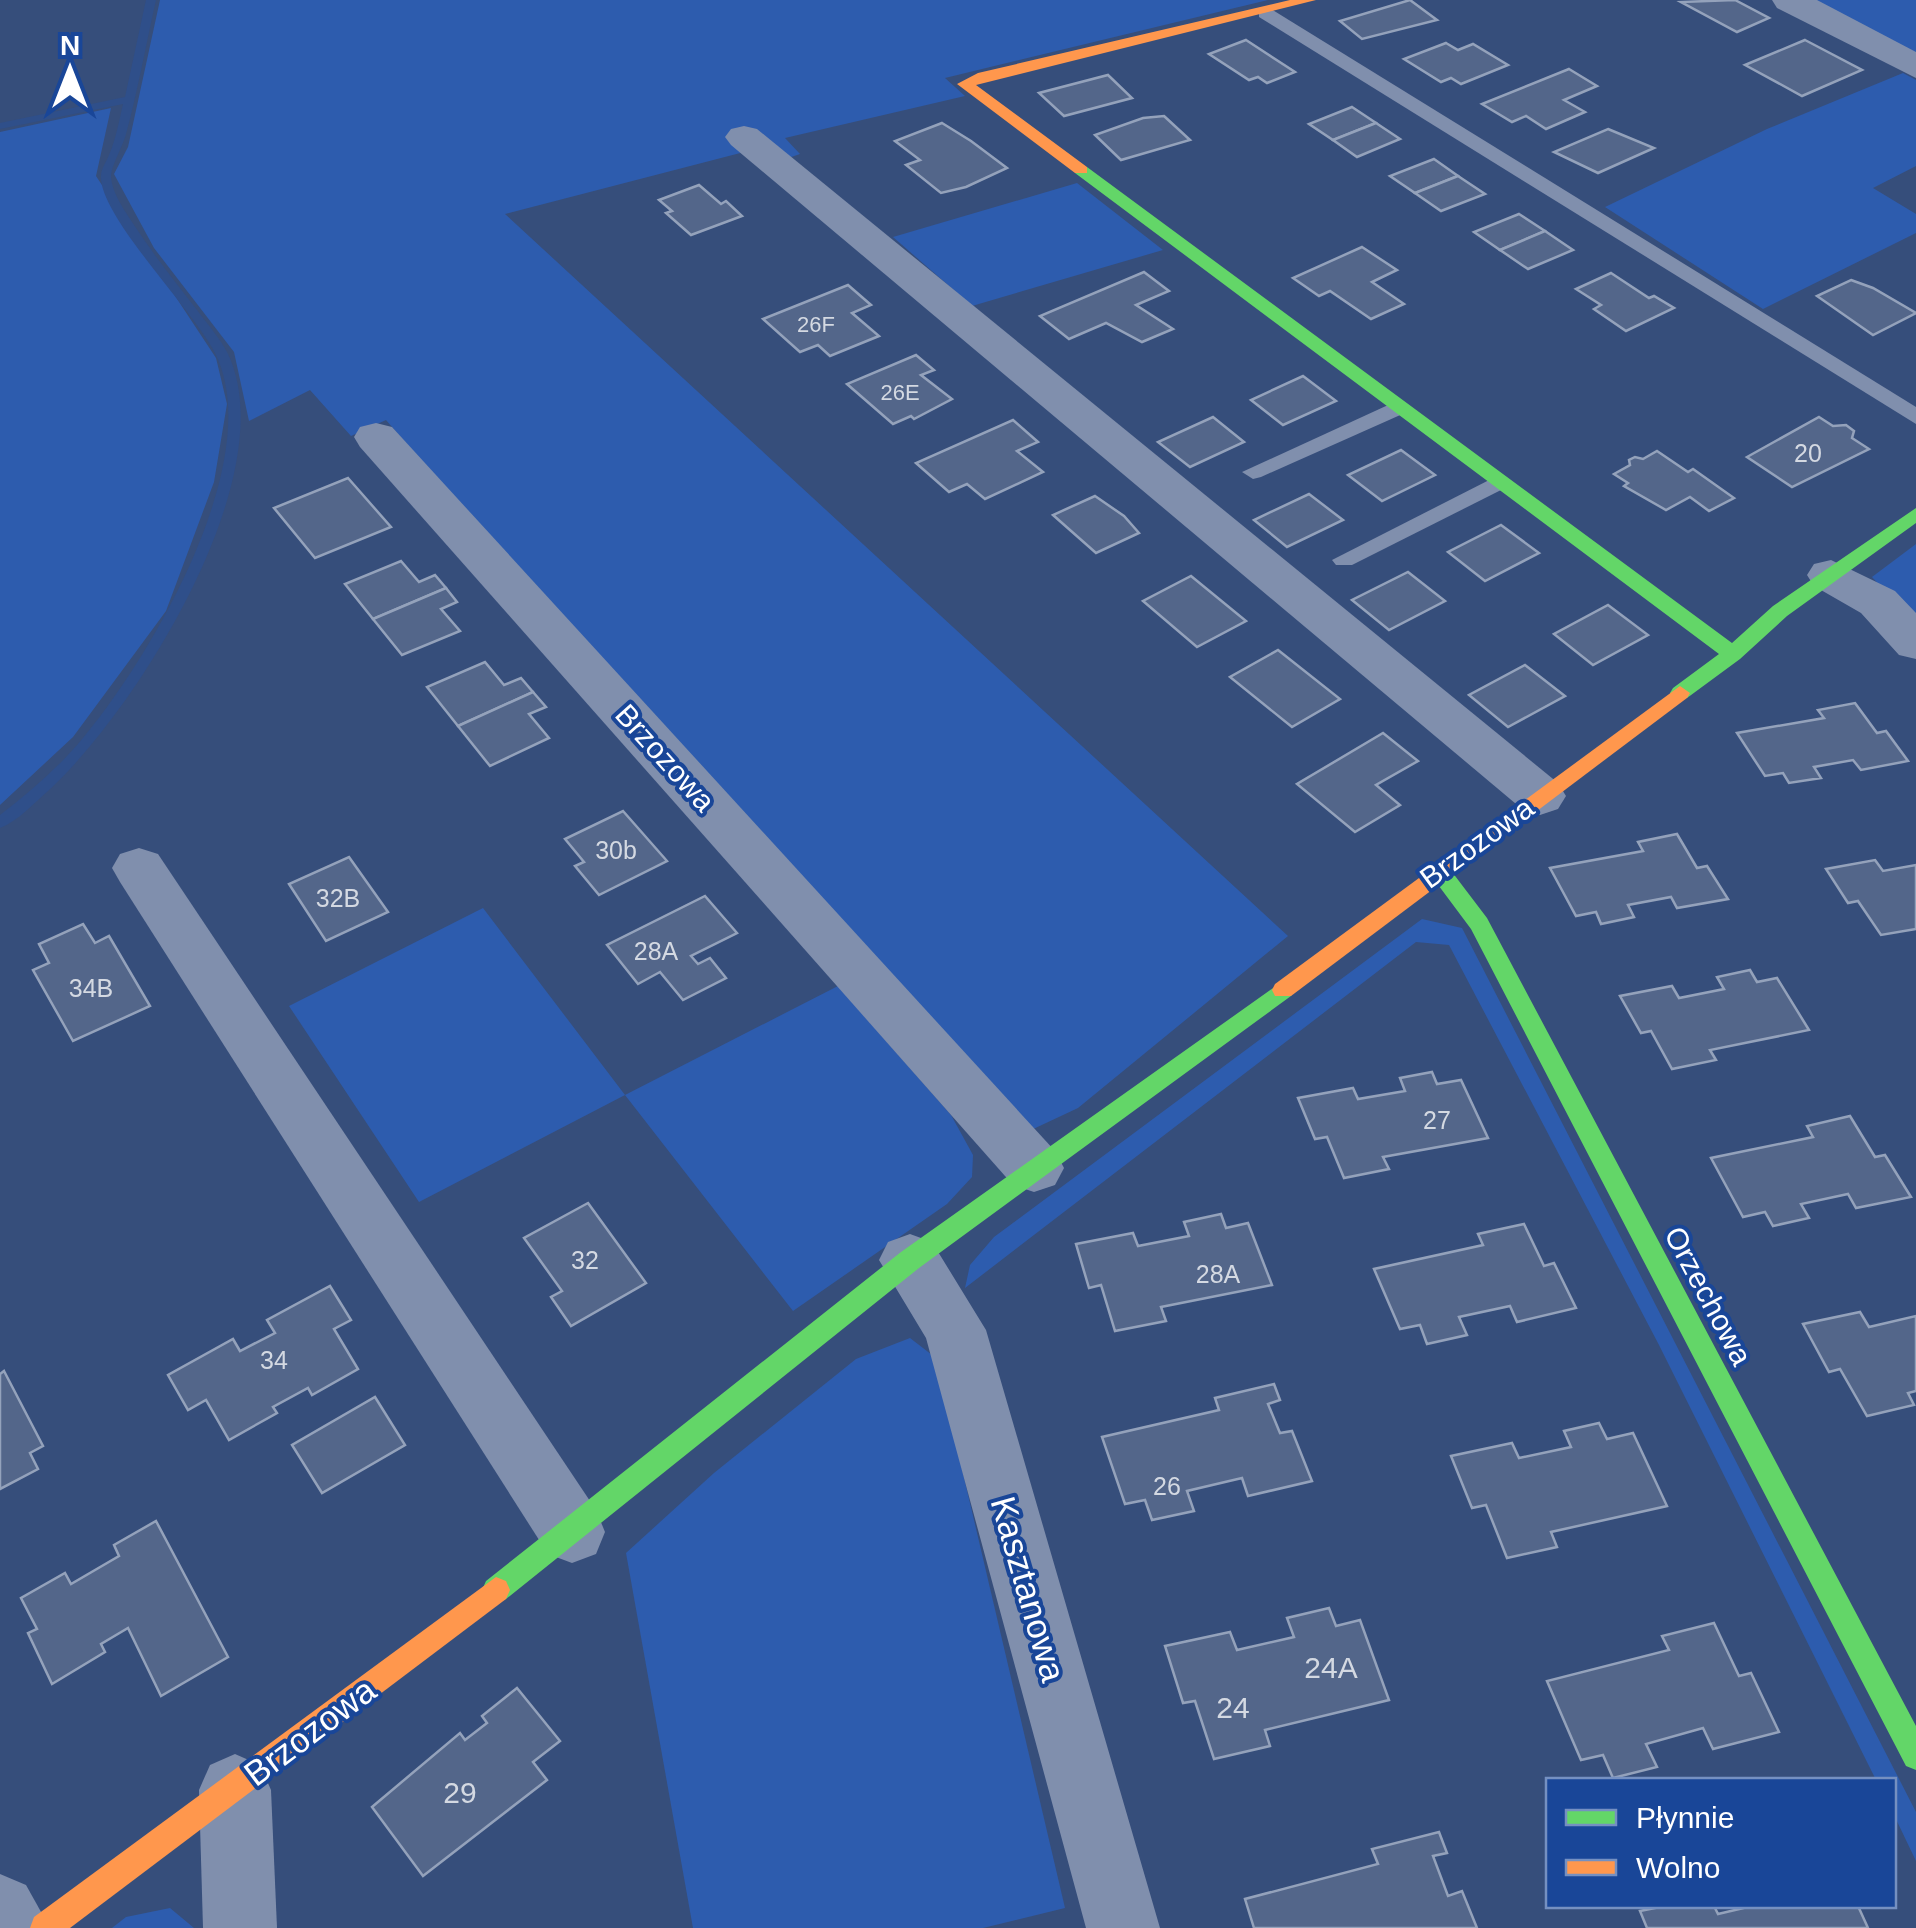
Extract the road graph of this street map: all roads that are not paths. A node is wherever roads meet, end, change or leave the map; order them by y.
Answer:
1 (1309, 0) edge
2 (1790, 0) edge
3 (1265, 12) junction
4 (1916, 67) edge
5 (744, 137) dead end
6 (1399, 407) junction
7 (1916, 417) edge
8 (376, 437) dead end
9 (1253, 472) dead end
10 (1499, 482) junction
11 (1916, 514) edge
12 (1344, 560) dead end
13 (1831, 575) junction
14 (1916, 643) edge
15 (1733, 654) junction
16 (1540, 796) junction
17 (140, 868) dead end
18 (1438, 870) junction
19 (1034, 1168) junction
20 (910, 1260) junction
21 (572, 1532) junction
22 (1916, 1756) edge
23 (235, 1790) junction
24 (0, 1912) edge
25 (13, 1928) edge
26 (44, 1928) edge
27 (240, 1928) edge
28 (1123, 1928) edge

1 - 3 street
2 - 4 street
3 - 6 street
3 - 7 lane
5 - 16 street
6 - 9 lane
6 - 10 street
8 - 19 street, Brzozowa
10 - 12 lane
10 - 15 street
11 - 13 street, Brzozowa
13 - 14 street
13 - 15 street, Brzozowa
15 - 16 street, Brzozowa
16 - 18 street, Brzozowa
17 - 21 street
18 - 19 street, Brzozowa
18 - 22 street, Orzechowa
19 - 20 street, Brzozowa
20 - 21 street, Brzozowa
20 - 28 street, Kasztanowa
21 - 23 street, Brzozowa
23 - 26 street, Brzozowa
23 - 27 street
24 - 25 street

